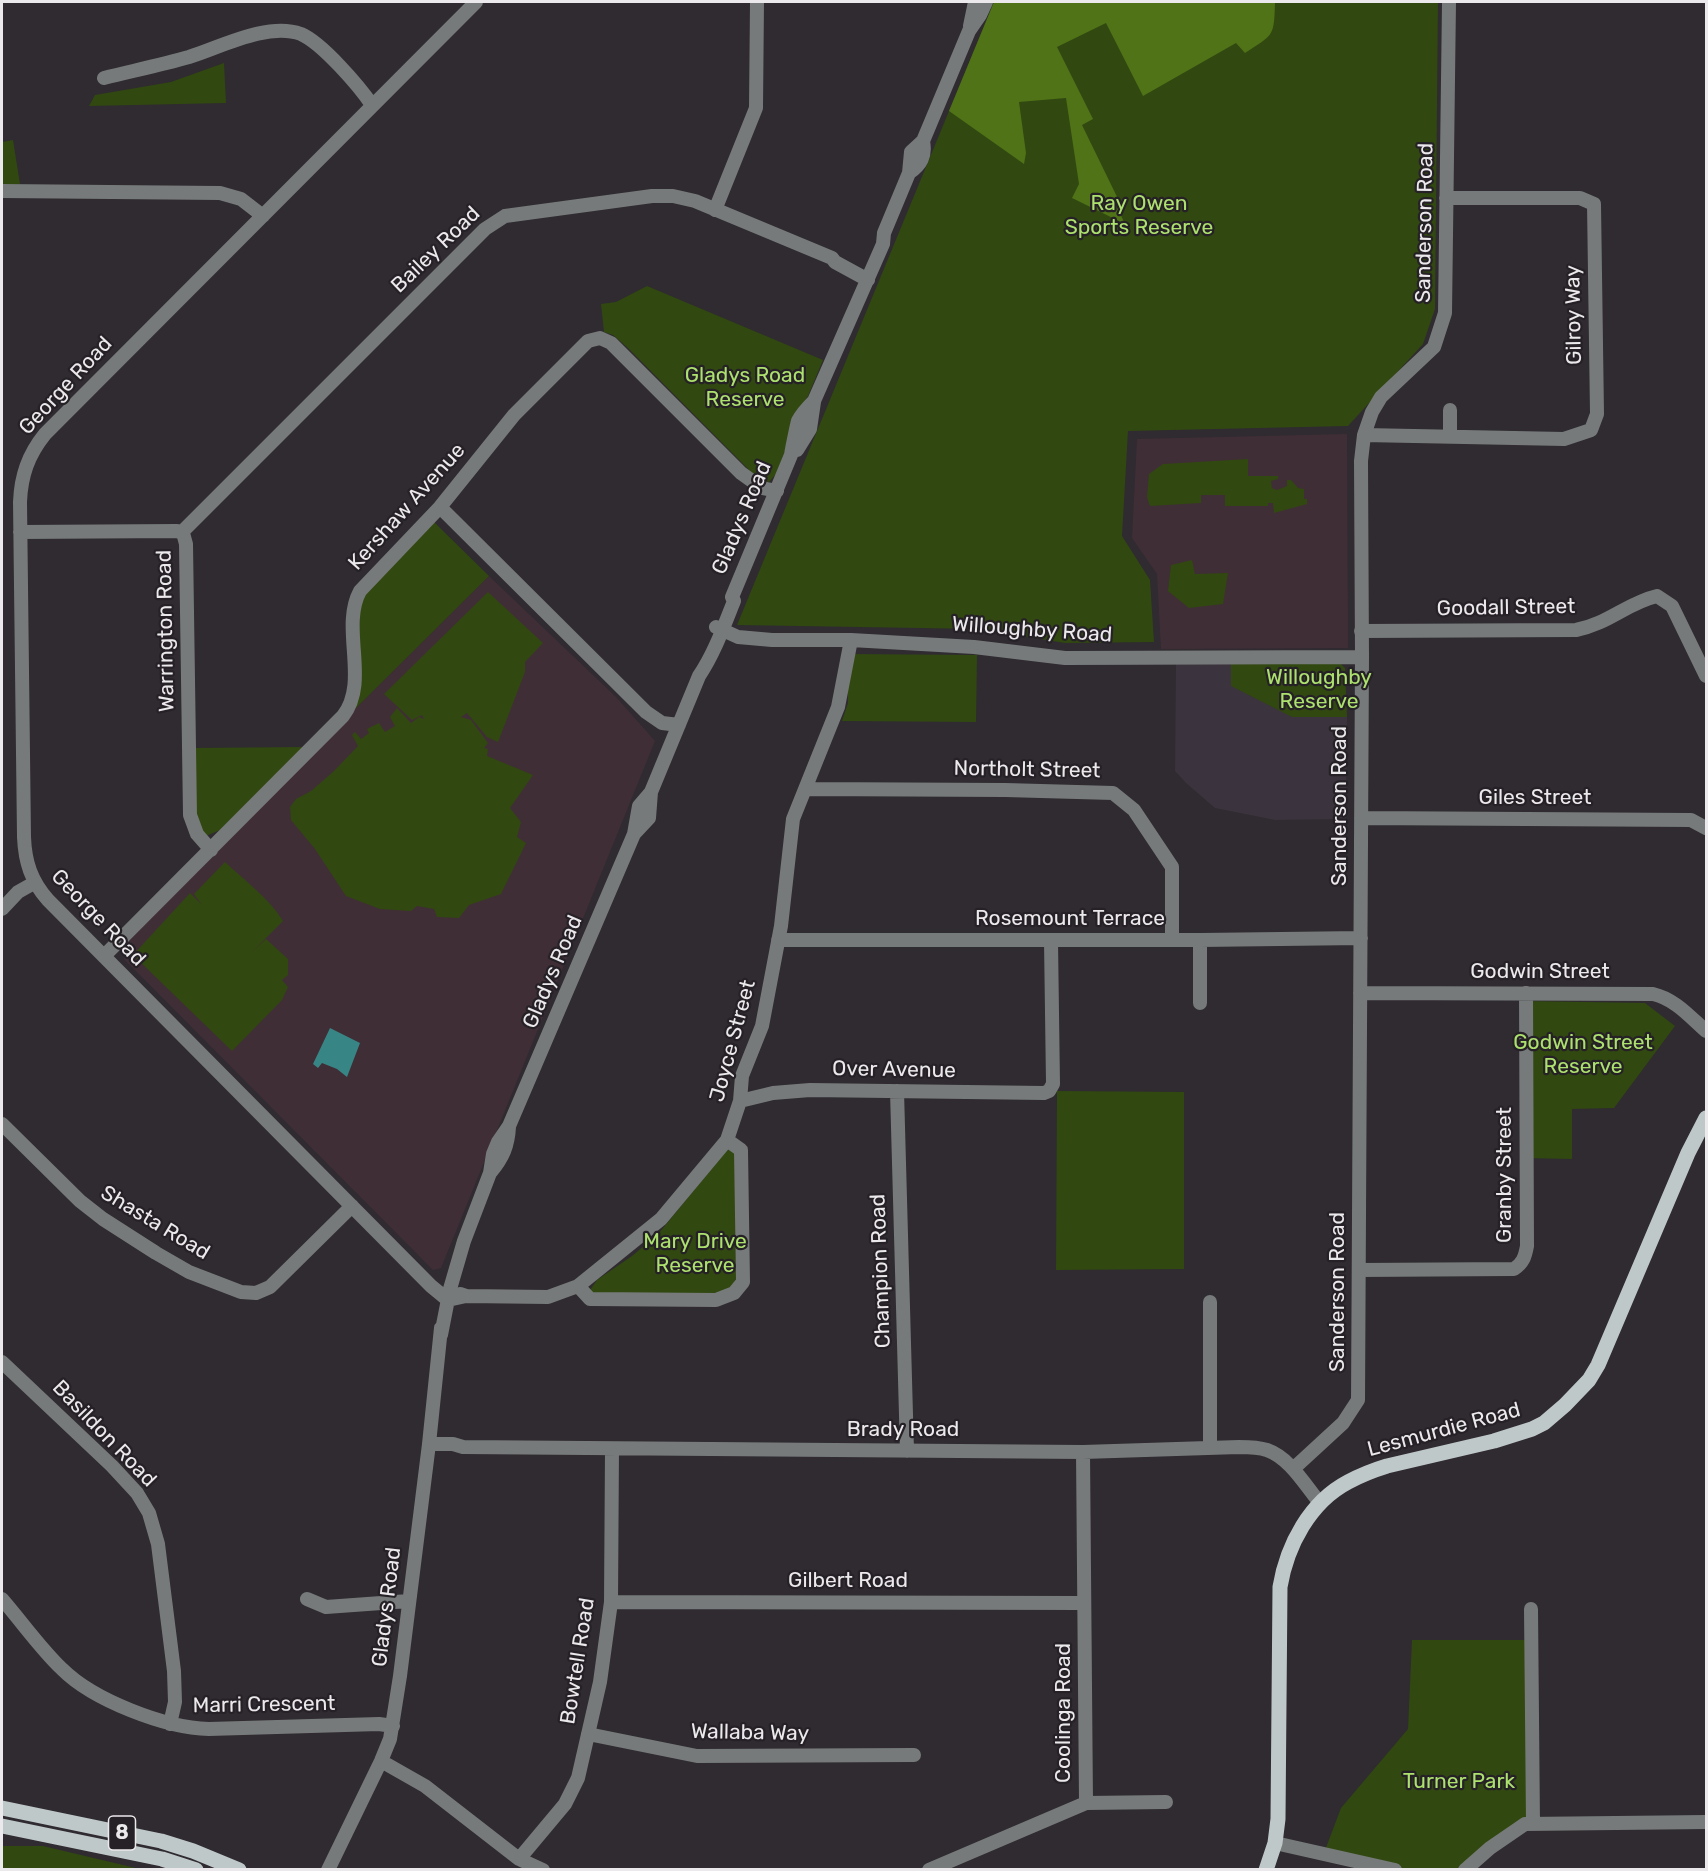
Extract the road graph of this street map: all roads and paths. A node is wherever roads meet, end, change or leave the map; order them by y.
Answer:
1 (476, 2) edge
2 (757, 2) edge
3 (975, 2) edge
4 (986, 2) edge
5 (1449, 2) edge
6 (969, 31) junction
7 (104, 78) dead end
8 (372, 105) junction
9 (2, 190) edge
10 (1446, 198) junction
11 (715, 210) junction
12 (263, 216) junction
13 (867, 273) junction
14 (1450, 410) dead end
15 (1364, 435) junction
16 (1450, 436) junction
17 (741, 473) junction
18 (777, 491) junction
19 (771, 504) junction
20 (440, 507) junction
21 (20, 532) junction
22 (182, 532) junction
23 (719, 628) junction
24 (1361, 631) junction
25 (772, 640) junction
26 (851, 640) junction
27 (713, 642) junction
28 (1362, 657) junction
29 (1707, 676) edge
30 (646, 712) junction
31 (679, 725) junction
32 (673, 738) junction
33 (807, 789) junction
34 (1361, 818) junction
35 (1707, 828) edge
36 (211, 850) junction
37 (34, 883) junction
38 (2, 909) edge
39 (1361, 938) junction
40 (778, 940) junction
41 (1172, 940) junction
42 (1200, 940) junction
43 (1052, 941) junction
44 (104, 956) junction
45 (1360, 993) junction
46 (1526, 993) junction
47 (1200, 1003) dead end
48 (1707, 1031) edge
49 (897, 1091) junction
50 (740, 1101) junction
51 (1707, 1118) edge
52 (2, 1124) edge
53 (727, 1140) junction
54 (352, 1206) junction
55 (1359, 1270) junction
56 (578, 1286) junction
57 (446, 1293) junction
58 (1210, 1302) dead end
59 (2, 1362) edge
60 (1210, 1447) junction
61 (428, 1448) junction
62 (612, 1449) junction
63 (907, 1451) junction
64 (1083, 1452) junction
65 (1293, 1469) junction
66 (1320, 1503) junction
67 (2, 1599) edge
68 (307, 1599) dead end
69 (409, 1601) junction
70 (611, 1602) junction
71 (1084, 1603) junction
72 (1531, 1609) dead end
73 (170, 1725) junction
74 (393, 1726) junction
75 (588, 1734) junction
76 (914, 1755) dead end
77 (381, 1761) junction
78 (1166, 1802) dead end
79 (1086, 1803) junction
80 (2, 1808) edge
81 (2, 1819) edge
82 (1707, 1822) edge
83 (1533, 1824) junction
84 (2, 1826) edge
85 (61, 1839) junction
86 (1275, 1843) junction
87 (519, 1859) junction
88 (196, 1869) edge
89 (239, 1869) edge
90 (328, 1869) edge
91 (543, 1869) edge
92 (929, 1869) edge
93 (1266, 1869) edge
94 (1395, 1869) edge
95 (1465, 1869) edge

1 - 8 street, George Road
2 - 11 street
3 - 6 street, Gladys Road
4 - 6 street, Gladys Road
5 - 10 street, Sanderson Road
6 - 13 street, Gladys Road
7 - 8 street
8 - 12 street, George Road
9 - 12 street
10 - 15 street, Sanderson Road
10 - 16 street, Gilroy Way
11 - 13 street, Bailey Road
11 - 22 street, Bailey Road
12 - 21 street, George Road
13 - 18 street, Gladys Road
14 - 16 street
15 - 16 street, Gilroy Way
15 - 24 street, Sanderson Road
17 - 18 street, Kershaw Avenue
17 - 19 street, Kershaw Avenue
17 - 20 street, Kershaw Avenue
18 - 19 street, Gladys Road
19 - 23 street, Gladys Road
20 - 30 street
20 - 36 street, Kershaw Avenue
21 - 22 street, Warrington Road
21 - 37 street, George Road
22 - 36 street, Warrington Road
23 - 25 street, Willoughby Road
23 - 27 street, Gladys Road
24 - 28 street, Sanderson Road
24 - 29 street, Goodall Street
25 - 26 street, Willoughby Road
25 - 27 street, Willoughby Road
26 - 28 street, Willoughby Road
26 - 33 street, Joyce Street
27 - 31 street, Gladys Road
28 - 34 street, Sanderson Road
30 - 31 street
30 - 32 street
31 - 32 street, Gladys Road
32 - 57 street, Gladys Road
33 - 40 street, Joyce Street
33 - 41 street, Northolt Street
34 - 35 street, Giles Street
34 - 39 street, Sanderson Road
36 - 44 street, Kershaw Avenue
37 - 38 street
37 - 44 street, George Road
39 - 42 street, Rosemount Terrace
39 - 45 street, Sanderson Road
40 - 43 street, Rosemount Terrace
40 - 50 street, Joyce Street
41 - 42 street, Rosemount Terrace
41 - 43 street, Rosemount Terrace
42 - 47 street
43 - 49 street, Over Avenue
44 - 54 street, George Road
45 - 46 street, Godwin Street
45 - 55 street, Sanderson Road
46 - 48 street, Godwin Street
46 - 55 street, Granby Street
49 - 50 street, Over Avenue
49 - 63 street, Champion Road
50 - 53 street, Joyce Street
51 - 66 main road, Lesmurdie Road
52 - 54 street, Shasta Road
53 - 56 street, Joyce Street
53 - 56 street
54 - 57 street, George Road
55 - 65 street, Sanderson Road
56 - 57 street, Joyce Street
57 - 61 street, Gladys Road
58 - 60 street
59 - 73 street, Basildon Road
60 - 64 street, Brady Road
60 - 65 street, Brady Road
61 - 62 street, Brady Road
61 - 69 street, Gladys Road
62 - 63 street, Brady Road
62 - 70 street, Bowtell Road
63 - 64 street, Brady Road
64 - 71 street, Coolinga Road
65 - 66 street, Brady Road
66 - 86 main road, Lesmurdie Road
67 - 73 street, Marri Crescent
68 - 69 street
69 - 74 street, Gladys Road
70 - 71 street, Gilbert Road
70 - 75 street, Bowtell Road
71 - 79 street, Coolinga Road
72 - 83 street
73 - 74 street, Marri Crescent
74 - 77 street, Gladys Road
75 - 76 street, Wallaba Way
75 - 87 street, Bowtell Road
77 - 87 street
77 - 90 street, Gladys Road
78 - 79 street
79 - 92 street, Coolinga Road
80 - 89 main road, 8
81 - 85 main road
82 - 83 street
83 - 95 street
84 - 85 main road, 8
85 - 88 main road, 8
86 - 93 main road, Lesmurdie Road
86 - 94 street
87 - 91 street

